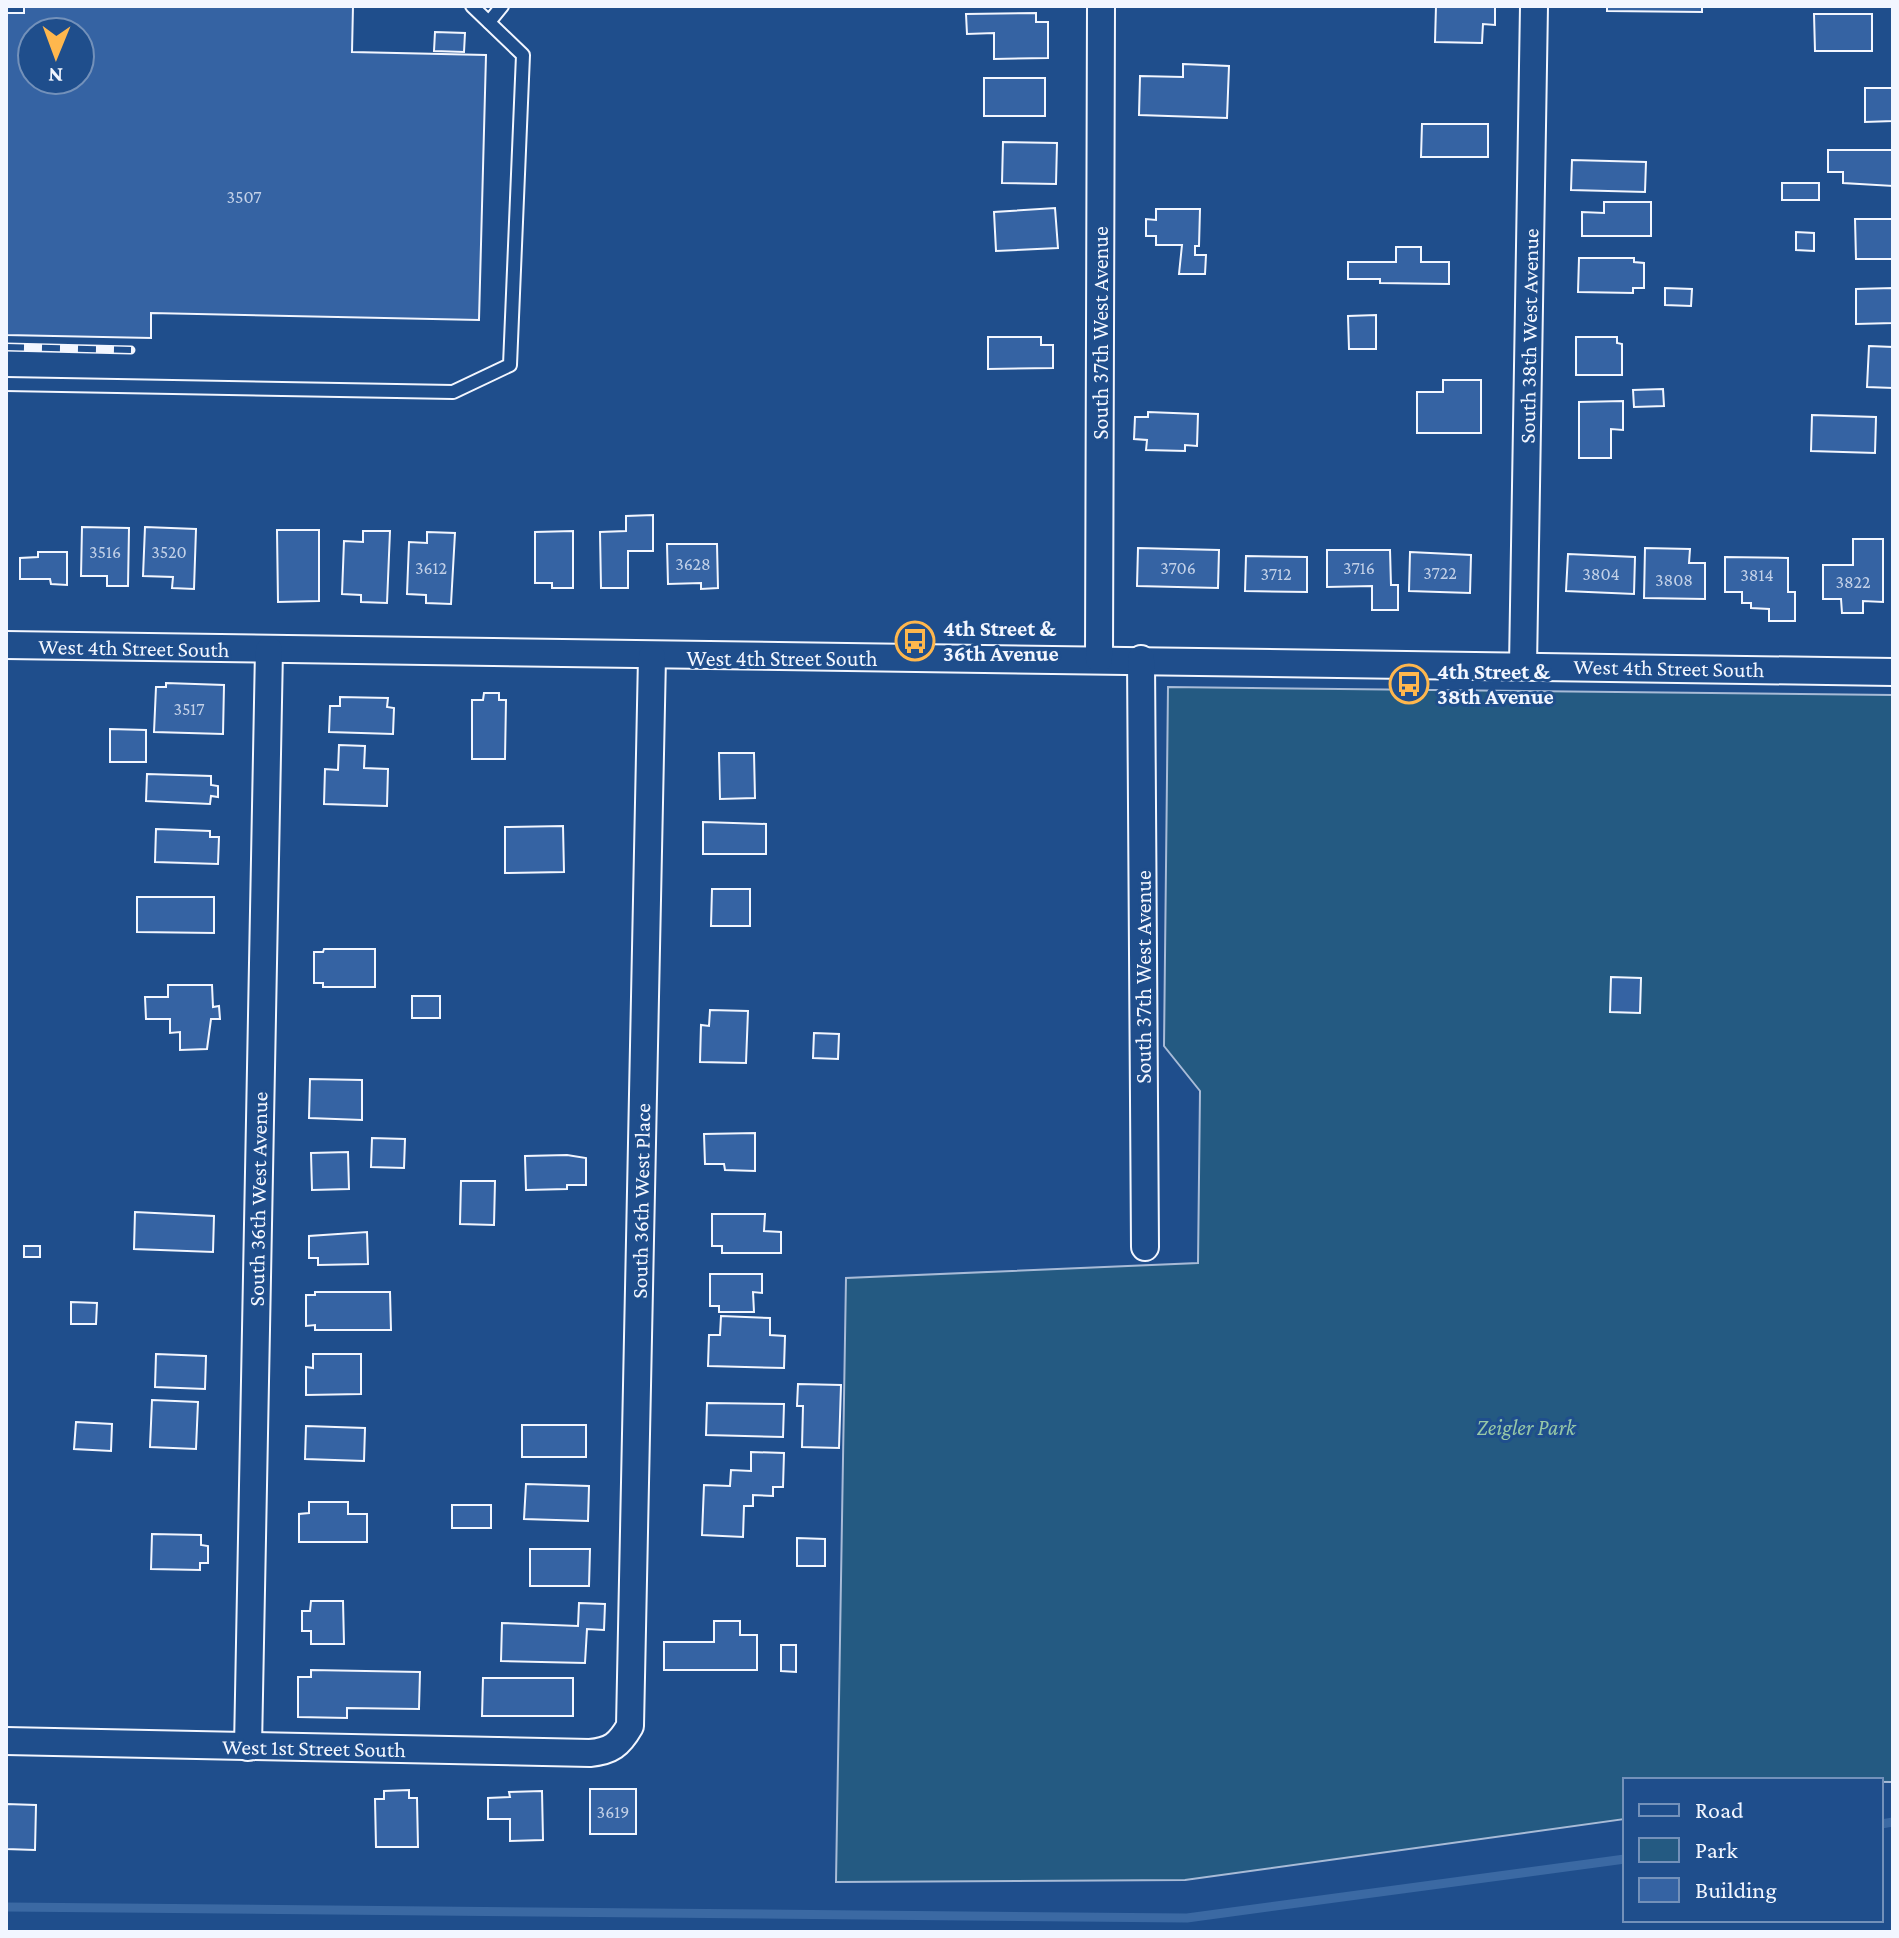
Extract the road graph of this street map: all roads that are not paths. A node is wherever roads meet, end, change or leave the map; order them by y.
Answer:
1 (472, 6) edge
2 (502, 6) edge
3 (1101, 6) edge
4 (1534, 6) edge
5 (489, 22) junction
6 (6, 384) edge
7 (6, 645) edge
8 (269, 650) junction
9 (652, 657) junction
10 (1099, 659) junction
11 (1141, 659) junction
12 (1523, 666) junction
13 (1893, 672) edge
14 (1145, 1247) dead end
15 (6, 1741) edge
16 (620, 1743) joint
17 (248, 1747) junction

1 - 5 lane
2 - 5 lane
3 - 10 street, South 37th West Avenue
4 - 12 street, South 38th West Avenue
5 - 6 lane
7 - 8 street, West 4th Street South
8 - 9 street, West 4th Street South
8 - 17 street, South 36th West Avenue
9 - 10 street, West 4th Street South
9 - 16 street, South 36th West Place
10 - 11 street, West 4th Street South
11 - 12 street, West 4th Street South
11 - 14 street, South 37th West Avenue
12 - 13 street, West 4th Street South
15 - 17 street, West 1st Street South
16 - 17 street, West 1st Street South

